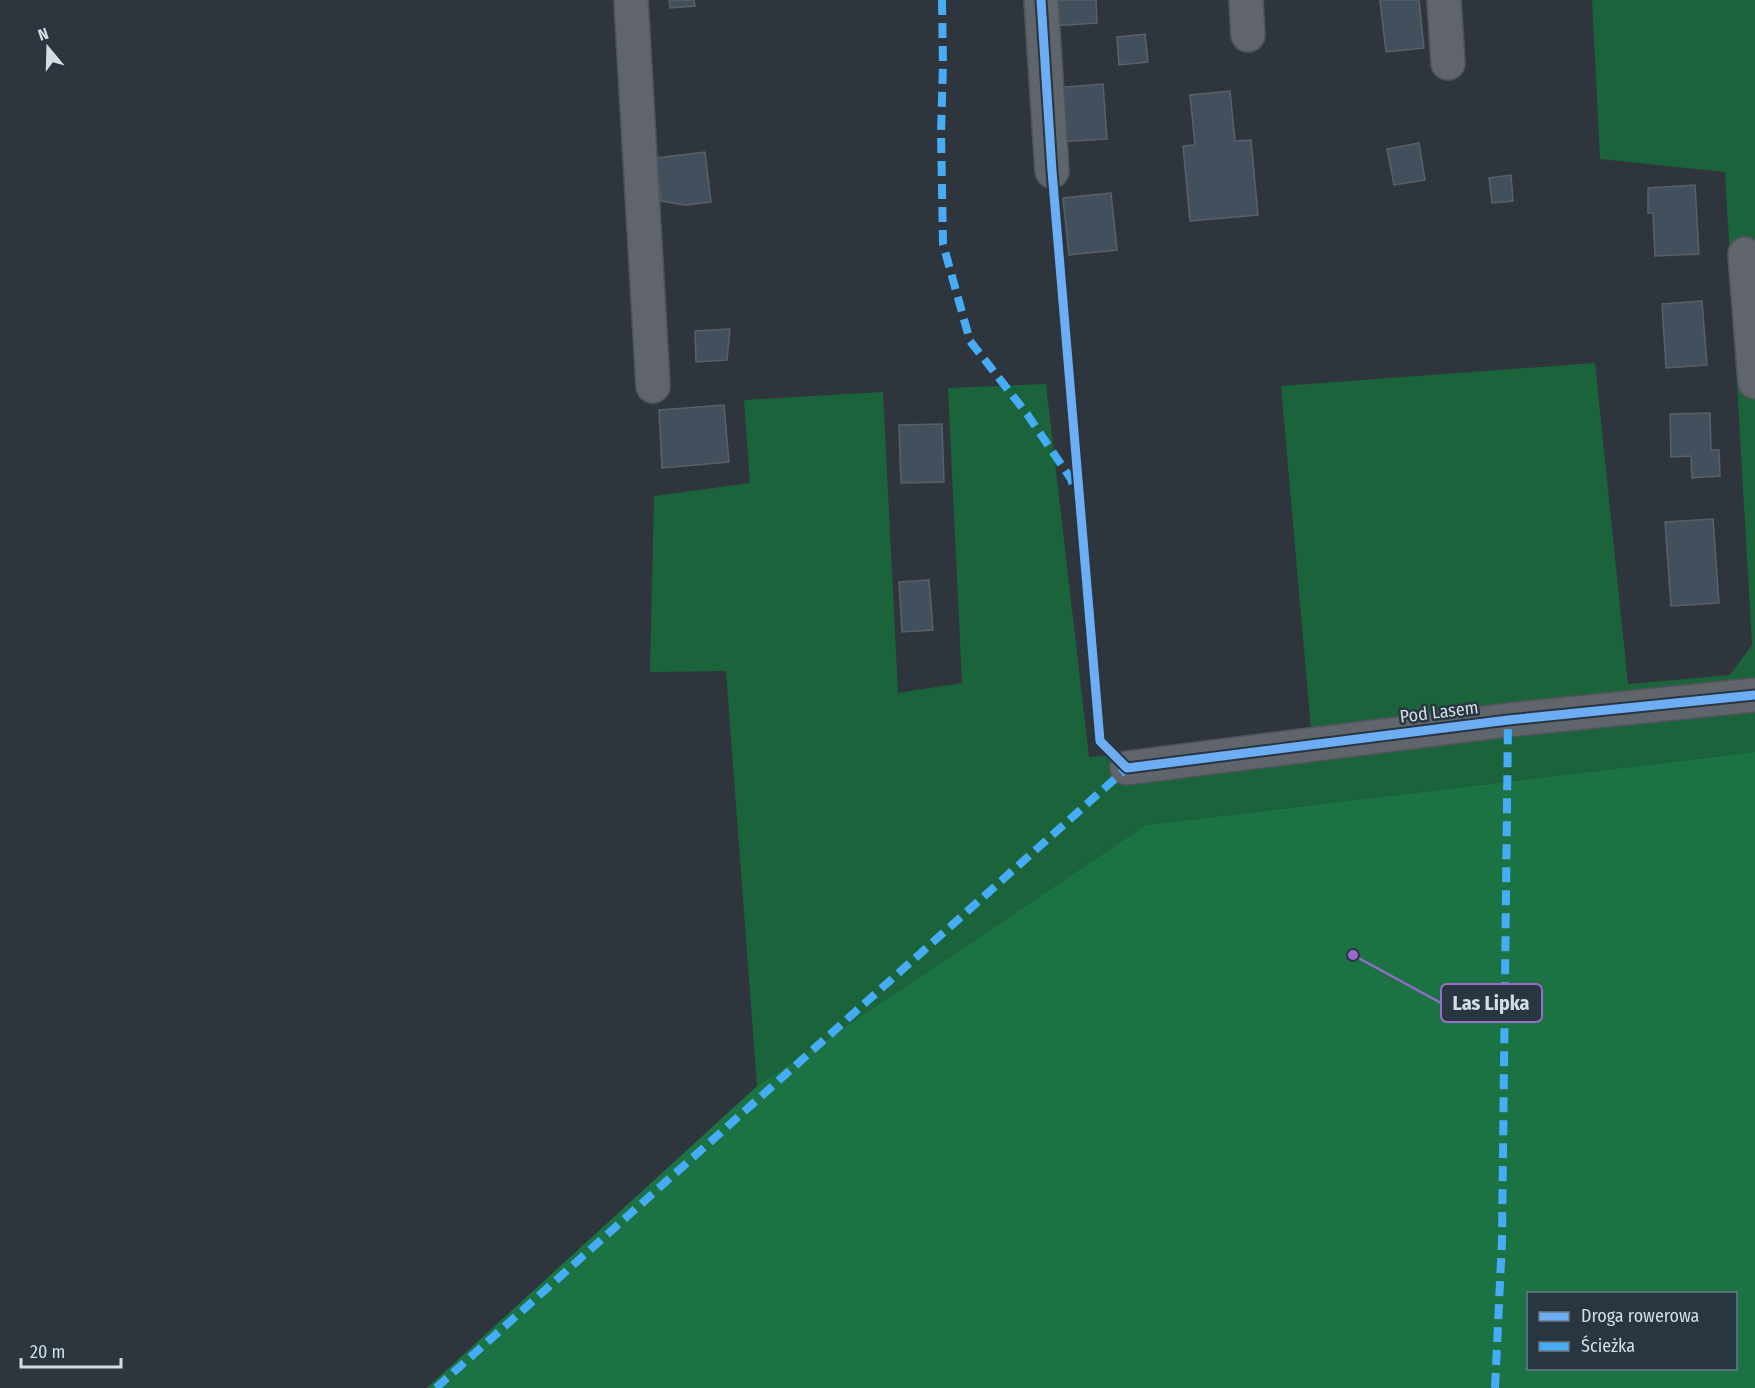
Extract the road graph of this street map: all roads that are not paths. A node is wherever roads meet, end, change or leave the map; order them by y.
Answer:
1 (631, 0) edge
2 (1041, 0) edge
3 (1246, 0) edge
4 (1444, 0) edge
5 (1248, 35) dead end
6 (1448, 63) dead end
7 (1052, 171) dead end
8 (1745, 254) dead end
9 (1755, 382) edge
10 (653, 386) dead end
11 (1755, 695) edge
12 (1127, 768) dead end

1 - 10 street
2 - 7 street
3 - 5 street
4 - 6 street
8 - 9 street
11 - 12 street, Pod Lasem

